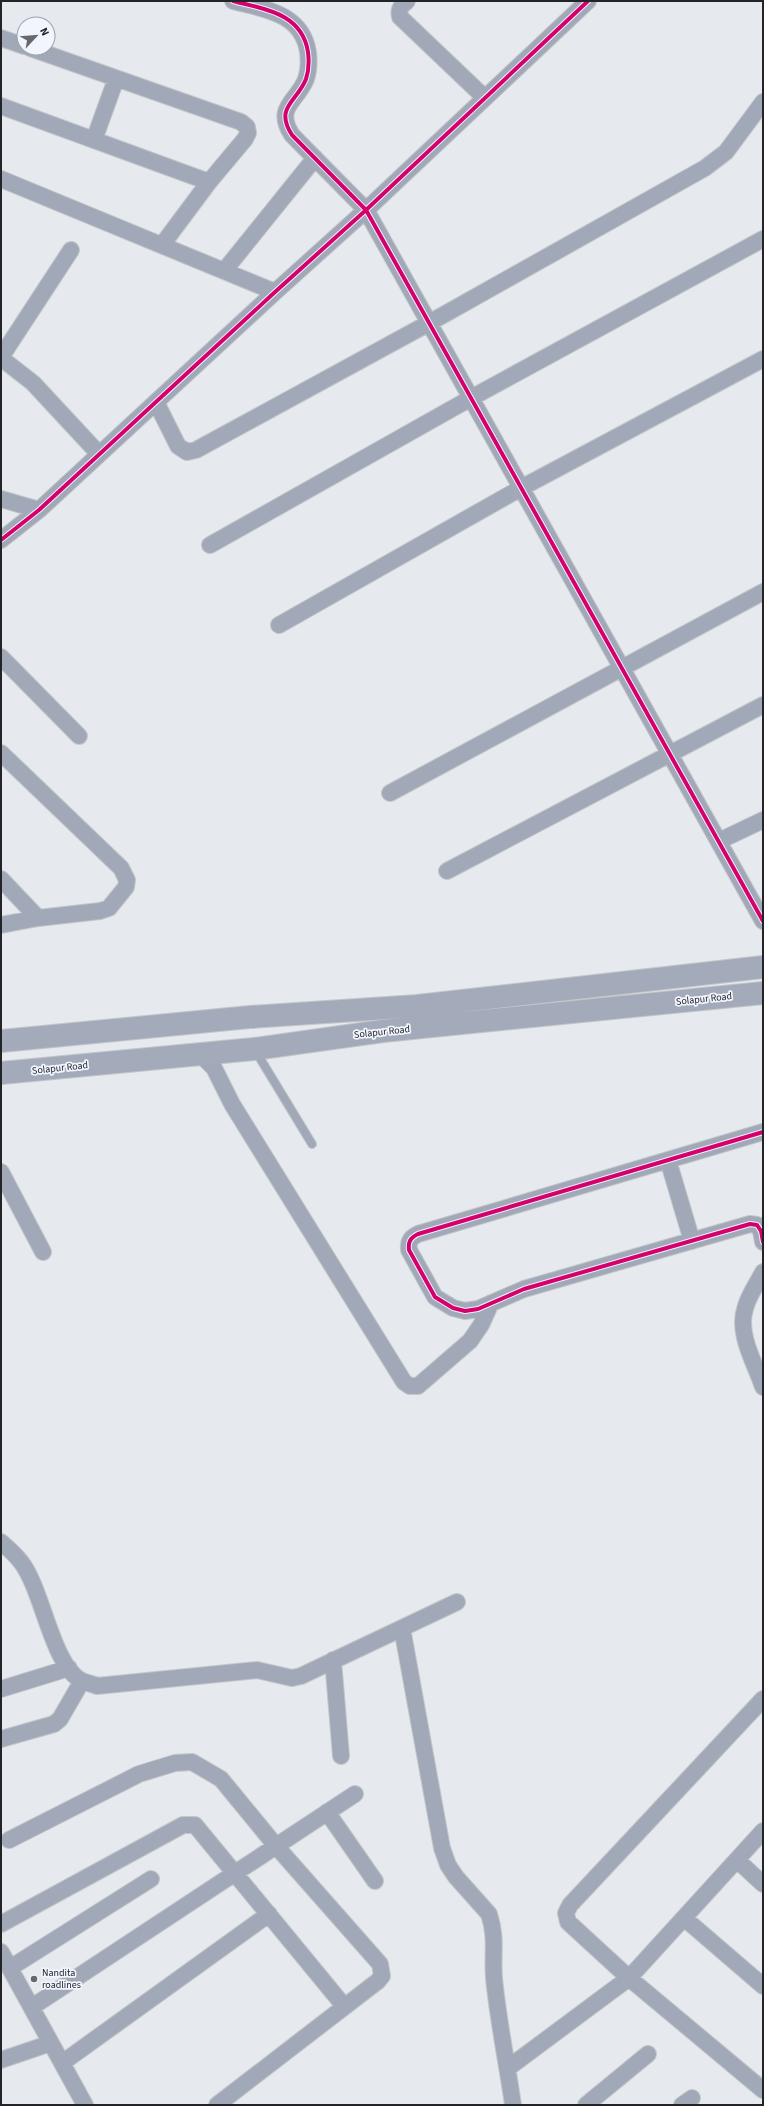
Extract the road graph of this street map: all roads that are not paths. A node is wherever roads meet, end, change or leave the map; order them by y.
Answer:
1 (233, 1) edge
2 (407, 1) edge
3 (588, 1) edge
4 (258, 4) edge
5 (1, 38) edge
6 (16, 43) edge
7 (52, 56) edge
8 (116, 79) junction
9 (484, 97) junction
10 (763, 102) edge
11 (1, 106) edge
12 (94, 140) junction
13 (315, 158) junction
14 (1, 179) edge
15 (209, 182) junction
16 (366, 210) junction
17 (763, 239) edge
18 (162, 245) junction
19 (71, 250) dead end
20 (224, 271) junction
21 (275, 292) junction
22 (429, 323) junction
23 (1, 357) edge
24 (763, 359) edge
25 (471, 398) junction
26 (156, 402) junction
27 (99, 454) junction
28 (521, 488) junction
29 (1, 498) edge
30 (39, 510) junction
31 (1, 540) edge
32 (210, 545) dead end
33 (763, 592) edge
34 (278, 625) dead end
35 (1, 657) edge
36 (622, 669) junction
37 (763, 705) edge
38 (79, 736) dead end
39 (1, 753) edge
40 (670, 754) junction
41 (390, 793) dead end
42 (763, 820) edge
43 (719, 841) junction
44 (447, 871) dead end
45 (1, 879) edge
46 (38, 918) junction
47 (763, 920) edge
48 (1, 925) edge
49 (763, 967) edge
50 (763, 993) edge
51 (1, 1041) edge
52 (254, 1049) junction
53 (200, 1054) junction
54 (1, 1073) edge
55 (763, 1132) edge
56 (312, 1144) dead end
57 (668, 1160) junction
58 (1, 1172) edge
59 (692, 1241) junction
60 (763, 1242) edge
61 (43, 1252) dead end
62 (763, 1272) edge
63 (502, 1298) junction
64 (763, 1387) edge
65 (1, 1542) edge
66 (457, 1602) dead end
67 (402, 1628) junction
68 (333, 1660) junction
69 (69, 1668) junction
70 (82, 1681) junction
71 (1, 1689) edge
72 (763, 1699) edge
73 (1, 1739) edge
74 (341, 1756) dead end
75 (355, 1794) dead end
76 (327, 1812) junction
77 (763, 1831) edge
78 (9, 1840) dead end
79 (276, 1846) junction
80 (737, 1860) junction
81 (235, 1873) junction
82 (151, 1879) dead end
83 (375, 1881) dead end
84 (763, 1884) edge
85 (269, 1914) junction
86 (684, 1918) junction
87 (1, 1924) edge
88 (1, 1952) edge
89 (10, 1968) junction
90 (629, 1978) junction
91 (763, 1986) edge
92 (344, 2006) junction
93 (32, 2007) junction
94 (51, 2043) junction
95 (648, 2054) dead end
96 (1, 2060) edge
97 (62, 2063) junction
98 (508, 2068) junction
99 (763, 2090) edge
100 (85, 2105) edge
101 (217, 2105) edge
102 (513, 2105) edge
103 (586, 2105) edge

1 - 4 street
2 - 9 street
3 - 9 street
4 - 13 street
5 - 6 street
7 - 8 street
8 - 12 street
8 - 15 street
9 - 16 street
10 - 22 street
11 - 12 street
12 - 15 street
13 - 16 street
13 - 20 street
14 - 18 street
15 - 18 street
16 - 21 street
16 - 22 street
17 - 25 street
18 - 20 street
19 - 23 street
20 - 21 street
21 - 26 street
22 - 25 street
22 - 26 street
23 - 27 street
24 - 28 street
25 - 28 street
25 - 32 street
26 - 27 street
27 - 30 street
28 - 34 street
28 - 36 street
29 - 30 street
30 - 31 street
33 - 36 street
35 - 38 street
36 - 40 street
36 - 41 street
37 - 40 street
39 - 46 street
40 - 43 street
40 - 44 street
42 - 43 street
43 - 47 street
45 - 46 street
46 - 48 street
49 - 51 main road
50 - 52 main road, Solapur Road
52 - 53 main road, Solapur Road
52 - 56 lane
53 - 54 main road, Solapur Road
53 - 63 street
55 - 57 street
57 - 59 street
57 - 63 street
58 - 61 street
59 - 60 street
59 - 63 street
62 - 64 street
65 - 69 street
66 - 67 street
67 - 68 street
67 - 98 street
68 - 70 street
68 - 74 street
69 - 70 street
69 - 71 street
70 - 73 street
72 - 90 street
75 - 76 street
76 - 79 street
76 - 83 street
77 - 80 street
78 - 79 street
79 - 81 street
79 - 92 street
80 - 84 street
80 - 86 street
81 - 85 street
81 - 87 street
81 - 93 street
82 - 89 street
85 - 92 street
85 - 97 street
86 - 90 street
86 - 91 street
88 - 89 street
89 - 93 street
90 - 98 street
90 - 99 street
92 - 101 street
93 - 94 street
94 - 96 street
94 - 97 street
95 - 103 street
97 - 100 street
98 - 102 street

